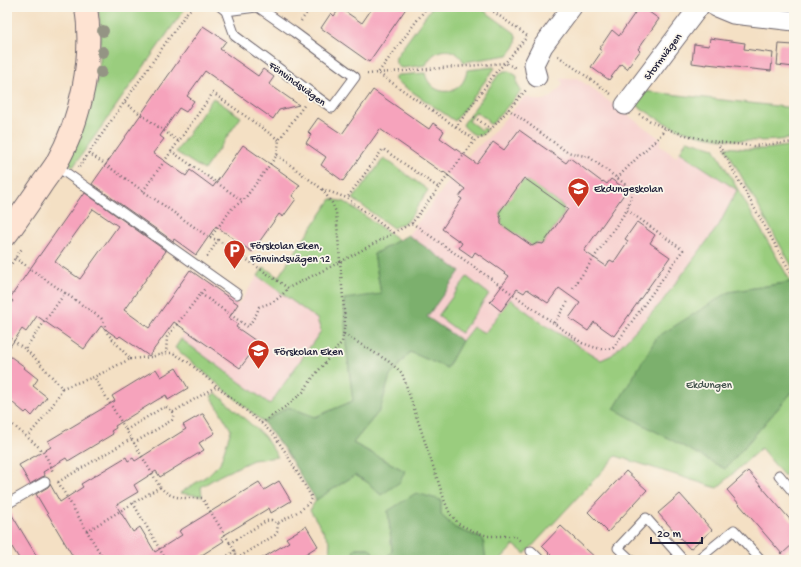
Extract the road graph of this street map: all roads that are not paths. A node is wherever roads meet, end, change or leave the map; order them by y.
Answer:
1 (86, 7) edge
2 (257, 7) edge
3 (572, 7) edge
4 (699, 7) edge
5 (716, 7) edge
6 (223, 9) edge
7 (794, 21) edge
8 (537, 77) road end
9 (625, 105) road end
10 (64, 171) junction
11 (15, 240) edge
12 (236, 294) dead end
13 (779, 475) dead end
14 (46, 482) dead end
15 (794, 493) edge
16 (7, 504) edge
17 (531, 551) road end
18 (540, 560) edge
19 (632, 560) edge
20 (684, 560) edge
21 (697, 560) edge
22 (761, 560) edge

1 - 10 street
2 - 6 lane, Fönvindsvägen
2 - 6 lane, Fönvindsvägen
3 - 8 street
4 - 9 street, Stormvägen
5 - 7 street
10 - 11 street
10 - 12 lane
13 - 15 lane
14 - 16 lane
17 - 18 lane
19 - 20 lane
21 - 22 lane

